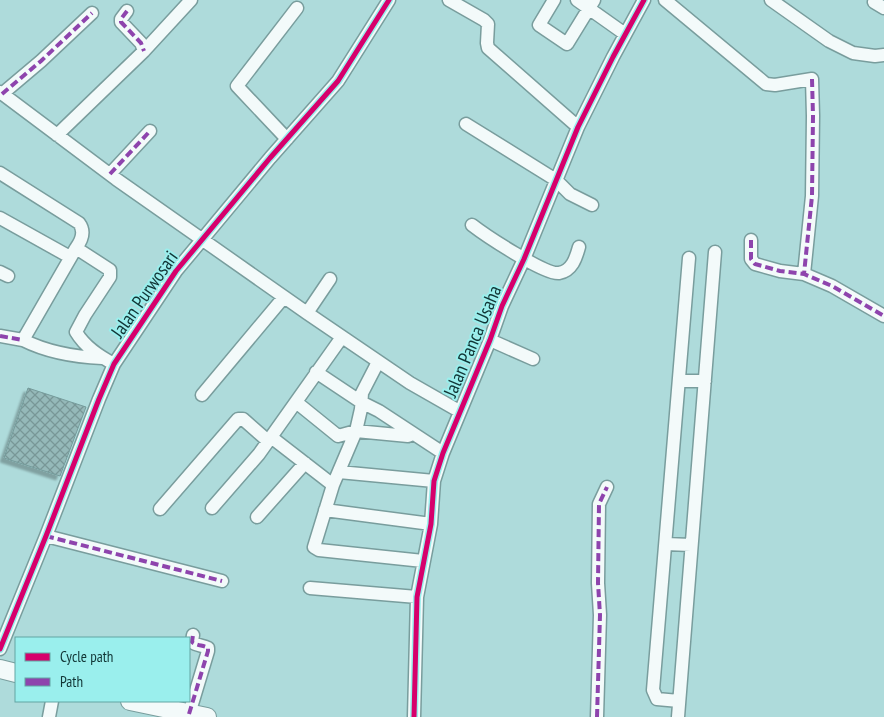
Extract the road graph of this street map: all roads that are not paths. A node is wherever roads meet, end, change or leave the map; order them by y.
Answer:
1 (191, 0) edge
2 (389, 0) edge
3 (449, 0) edge
4 (554, 0) edge
5 (577, 0) edge
6 (644, 0) edge
7 (665, 0) edge
8 (771, 0) edge
9 (592, 4) edge
10 (297, 8) dead end
11 (127, 11) dead end
12 (92, 13) dead end
13 (625, 34) junction
14 (144, 51) junction
15 (884, 55) edge
16 (1, 93) edge
17 (466, 124) dead end
18 (578, 127) junction
19 (150, 131) dead end
20 (58, 136) junction
21 (287, 139) junction
22 (0, 173) edge
23 (110, 174) junction
24 (556, 180) junction
25 (592, 204) dead end
26 (0, 218) edge
27 (472, 225) dead end
28 (203, 239) junction
29 (751, 240) dead end
30 (579, 247) dead end
31 (73, 252) junction
32 (715, 252) dead end
33 (688, 258) dead end
34 (524, 259) junction
35 (804, 274) junction
36 (330, 279) dead end
37 (284, 297) junction
38 (307, 313) junction
39 (884, 316) edge
40 (76, 332) junction
41 (0, 336) edge
42 (342, 337) junction
43 (23, 340) junction
44 (490, 340) junction
45 (66, 354) junction
46 (102, 358) junction
47 (533, 359) dead end
48 (378, 362) junction
49 (114, 364) junction
50 (316, 372) junction
51 (680, 380) junction
52 (705, 381) junction
53 (202, 395) dead end
54 (296, 402) junction
55 (361, 402) junction
56 (459, 412) junction
57 (392, 420) junction
58 (356, 431) junction
59 (386, 434) junction
60 (413, 434) junction
61 (269, 439) junction
62 (443, 453) junction
63 (305, 463) junction
64 (339, 472) junction
65 (434, 481) junction
66 (333, 485) junction
67 (607, 487) dead end
68 (212, 508) dead end
69 (160, 509) dead end
70 (325, 510) junction
71 (257, 517) dead end
72 (431, 524) junction
73 (46, 536) junction
74 (666, 544) junction
75 (691, 545) junction
76 (423, 561) junction
77 (222, 581) dead end
78 (310, 588) dead end
79 (417, 597) junction
80 (193, 635) dead end
81 (0, 649) edge
82 (0, 669) edge
83 (15, 673) edge
84 (679, 701) junction
85 (52, 702) edge
86 (135, 702) edge
87 (201, 716) edge
88 (48, 717) edge
89 (414, 717) edge
90 (597, 717) edge
91 (678, 717) edge

1 - 14 street
2 - 21 street, Jalan Purwosari
3 - 18 street
4 - 9 street
5 - 9 street
6 - 13 street, Jalan Panca Usaha
7 - 35 street
8 - 15 street
9 - 13 street
10 - 21 street
11 - 14 street
12 - 16 street
13 - 18 street, Jalan Panca Usaha
14 - 20 street
16 - 20 street
17 - 24 street
18 - 24 street, Jalan Panca Usaha
19 - 23 street
20 - 23 street
21 - 28 street, Jalan Purwosari
22 - 31 street
23 - 28 street
24 - 25 street
24 - 34 street, Jalan Panca Usaha
26 - 31 street
27 - 34 street
28 - 37 street
28 - 49 street, Jalan Purwosari
29 - 35 street
30 - 34 street
31 - 40 street
31 - 43 street
32 - 52 street
33 - 51 street
34 - 44 street, Jalan Panca Usaha
35 - 39 street
36 - 38 street
37 - 38 street
37 - 53 street
38 - 42 street
40 - 45 street
40 - 46 street
41 - 43 street
42 - 48 street
42 - 50 street
43 - 45 street
44 - 47 street
44 - 56 street, Jalan Panca Usaha
45 - 46 street
46 - 49 street
48 - 55 street
48 - 56 street
49 - 73 street, Jalan Purwosari
50 - 54 street
50 - 55 street
51 - 52 street
51 - 74 street
52 - 75 street
54 - 58 street
54 - 61 street
55 - 57 street
55 - 58 street
56 - 62 street, Jalan Panca Usaha
57 - 59 street
57 - 60 street
58 - 59 street
58 - 64 street
59 - 60 street
60 - 62 street
61 - 63 street
61 - 68 street
61 - 69 street
62 - 65 street, Jalan Panca Usaha
63 - 66 street
63 - 71 street
64 - 65 street
64 - 66 street
65 - 72 street, Jalan Panca Usaha
66 - 70 street
67 - 90 street
70 - 72 street
70 - 76 street
72 - 76 street, Jalan Panca Usaha
73 - 77 street
73 - 81 street, Jalan Purwosari
74 - 75 street
74 - 84 street
75 - 84 street
76 - 79 street, Jalan Panca Usaha
78 - 79 street
79 - 89 street, Jalan Panca Usaha
80 - 87 street
82 - 83 highway
84 - 91 street
85 - 88 street
86 - 87 highway

